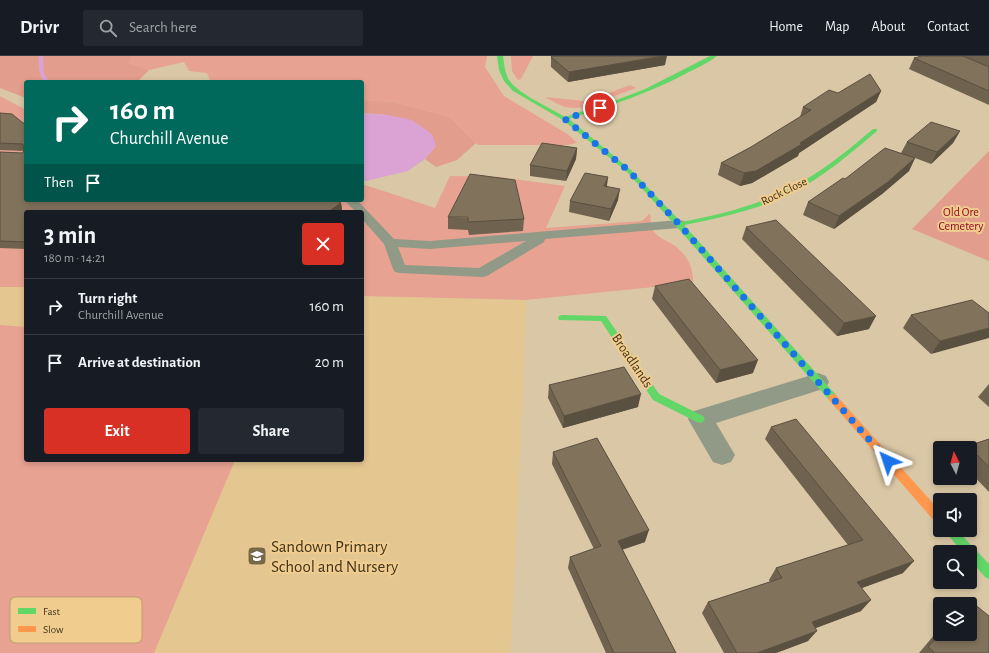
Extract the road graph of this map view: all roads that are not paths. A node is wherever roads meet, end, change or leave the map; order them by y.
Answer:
1 (500, 56) edge
2 (714, 56) edge
3 (565, 119) junction
4 (875, 130) dead end
5 (352, 202) edge
6 (361, 210) edge
7 (364, 214) edge
8 (679, 224) junction
9 (542, 237) junction
10 (390, 243) junction
11 (562, 318) dead end
12 (818, 382) junction
13 (700, 419) junction
14 (722, 455) dead end
15 (933, 511) edge
16 (956, 537) edge
17 (989, 572) edge

1 - 3 street
2 - 3 street
3 - 8 street
4 - 8 street, Rock Close
5 - 6 lane
7 - 10 lane
8 - 9 lane
8 - 12 street
9 - 10 lane
9 - 10 lane
11 - 13 street, Broadlands
12 - 13 street
12 - 15 street
13 - 14 street
16 - 17 street

